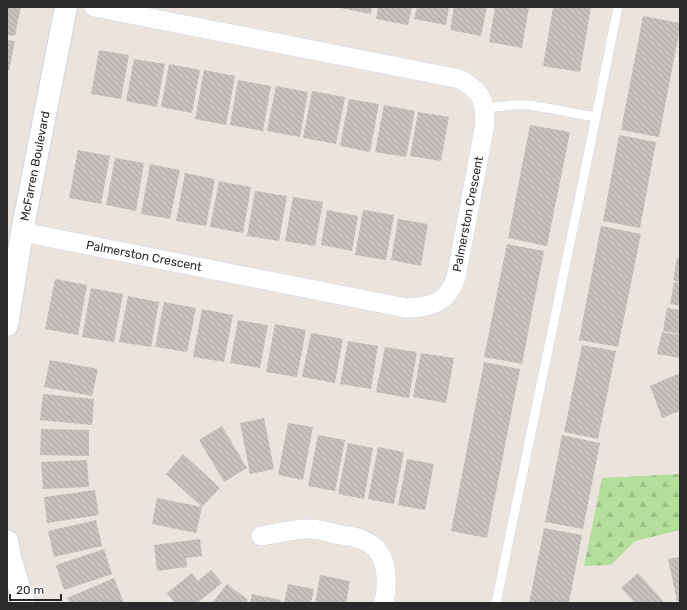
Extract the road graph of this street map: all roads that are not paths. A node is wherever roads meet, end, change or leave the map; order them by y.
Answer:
1 (66, 7) edge
2 (94, 7) edge
3 (618, 7) edge
4 (485, 108) junction
5 (596, 116) junction
6 (22, 232) junction
7 (7, 325) edge
8 (261, 536) dead end
9 (7, 541) edge
10 (24, 603) edge
11 (384, 603) edge
12 (496, 603) edge

1 - 6 street, McFarren Boulevard
2 - 4 street, Palmerston Crescent
3 - 5 lane
4 - 5 lane
4 - 6 street, Palmerston Crescent
5 - 12 lane
6 - 7 street, McFarren Boulevard
8 - 11 street
9 - 10 street

